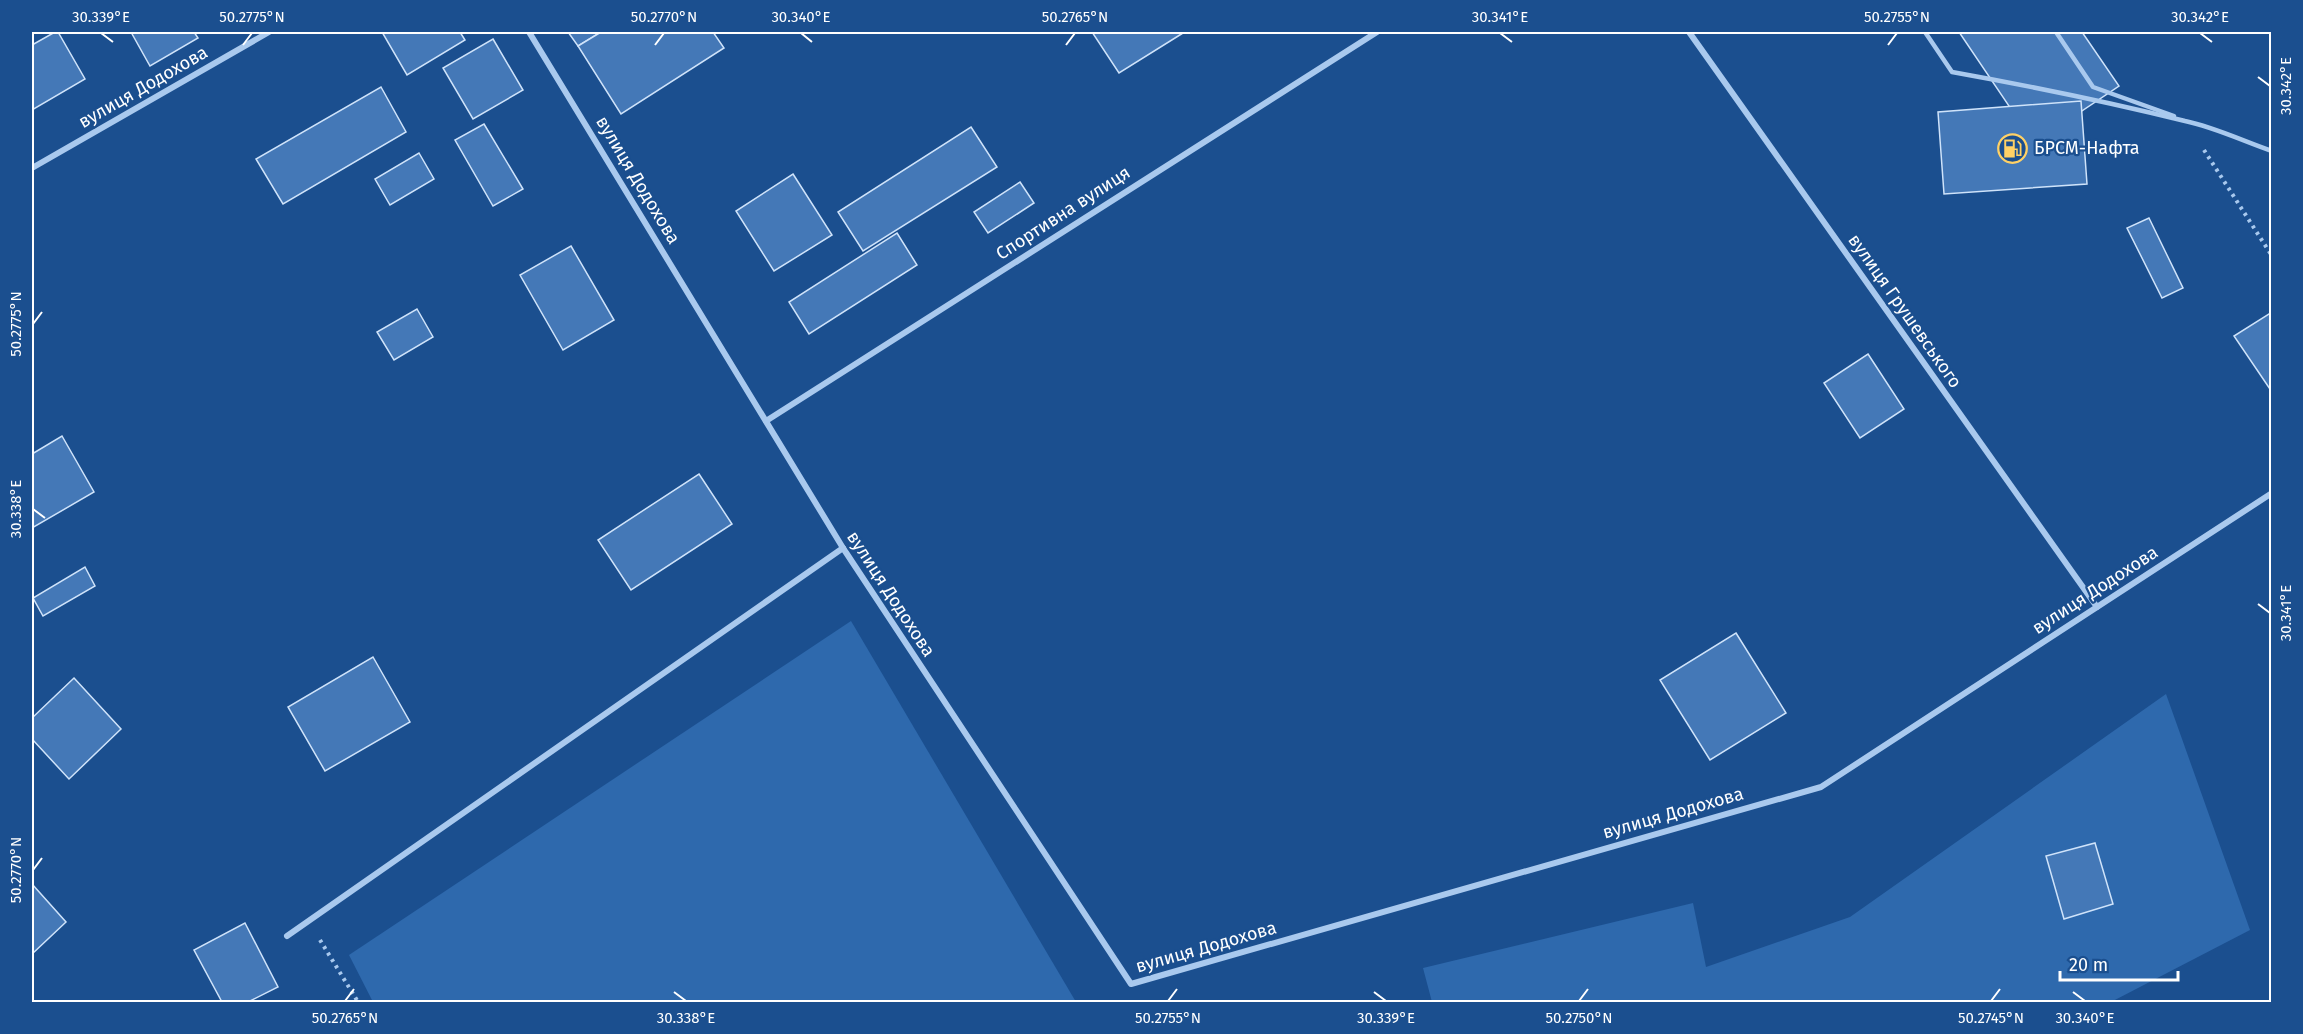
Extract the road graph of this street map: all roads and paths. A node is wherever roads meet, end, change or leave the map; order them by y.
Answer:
1 (269, 32) edge
2 (529, 32) edge
3 (1377, 32) edge
4 (1689, 32) edge
5 (1925, 32) edge
6 (2056, 32) edge
7 (2186, 121) junction
8 (2271, 151) edge
9 (32, 168) edge
10 (2271, 256) edge
11 (766, 421) junction
12 (2271, 493) edge
13 (843, 548) junction
14 (2097, 607) junction
15 (309, 921) junction
16 (287, 936) dead end
17 (358, 1002) edge

1 - 9 street, вулиця Додохова
2 - 11 street, вулиця Додохова
3 - 11 street, Спортивна вулиця
4 - 14 street, вулиця Грушевського
5 - 7 lane
6 - 7 lane
7 - 8 lane
7 - 10 path
11 - 13 street, вулиця Додохова
12 - 14 street, вулиця Додохова
13 - 14 street, вулиця Додохова
13 - 15 street
15 - 16 street
15 - 17 path

